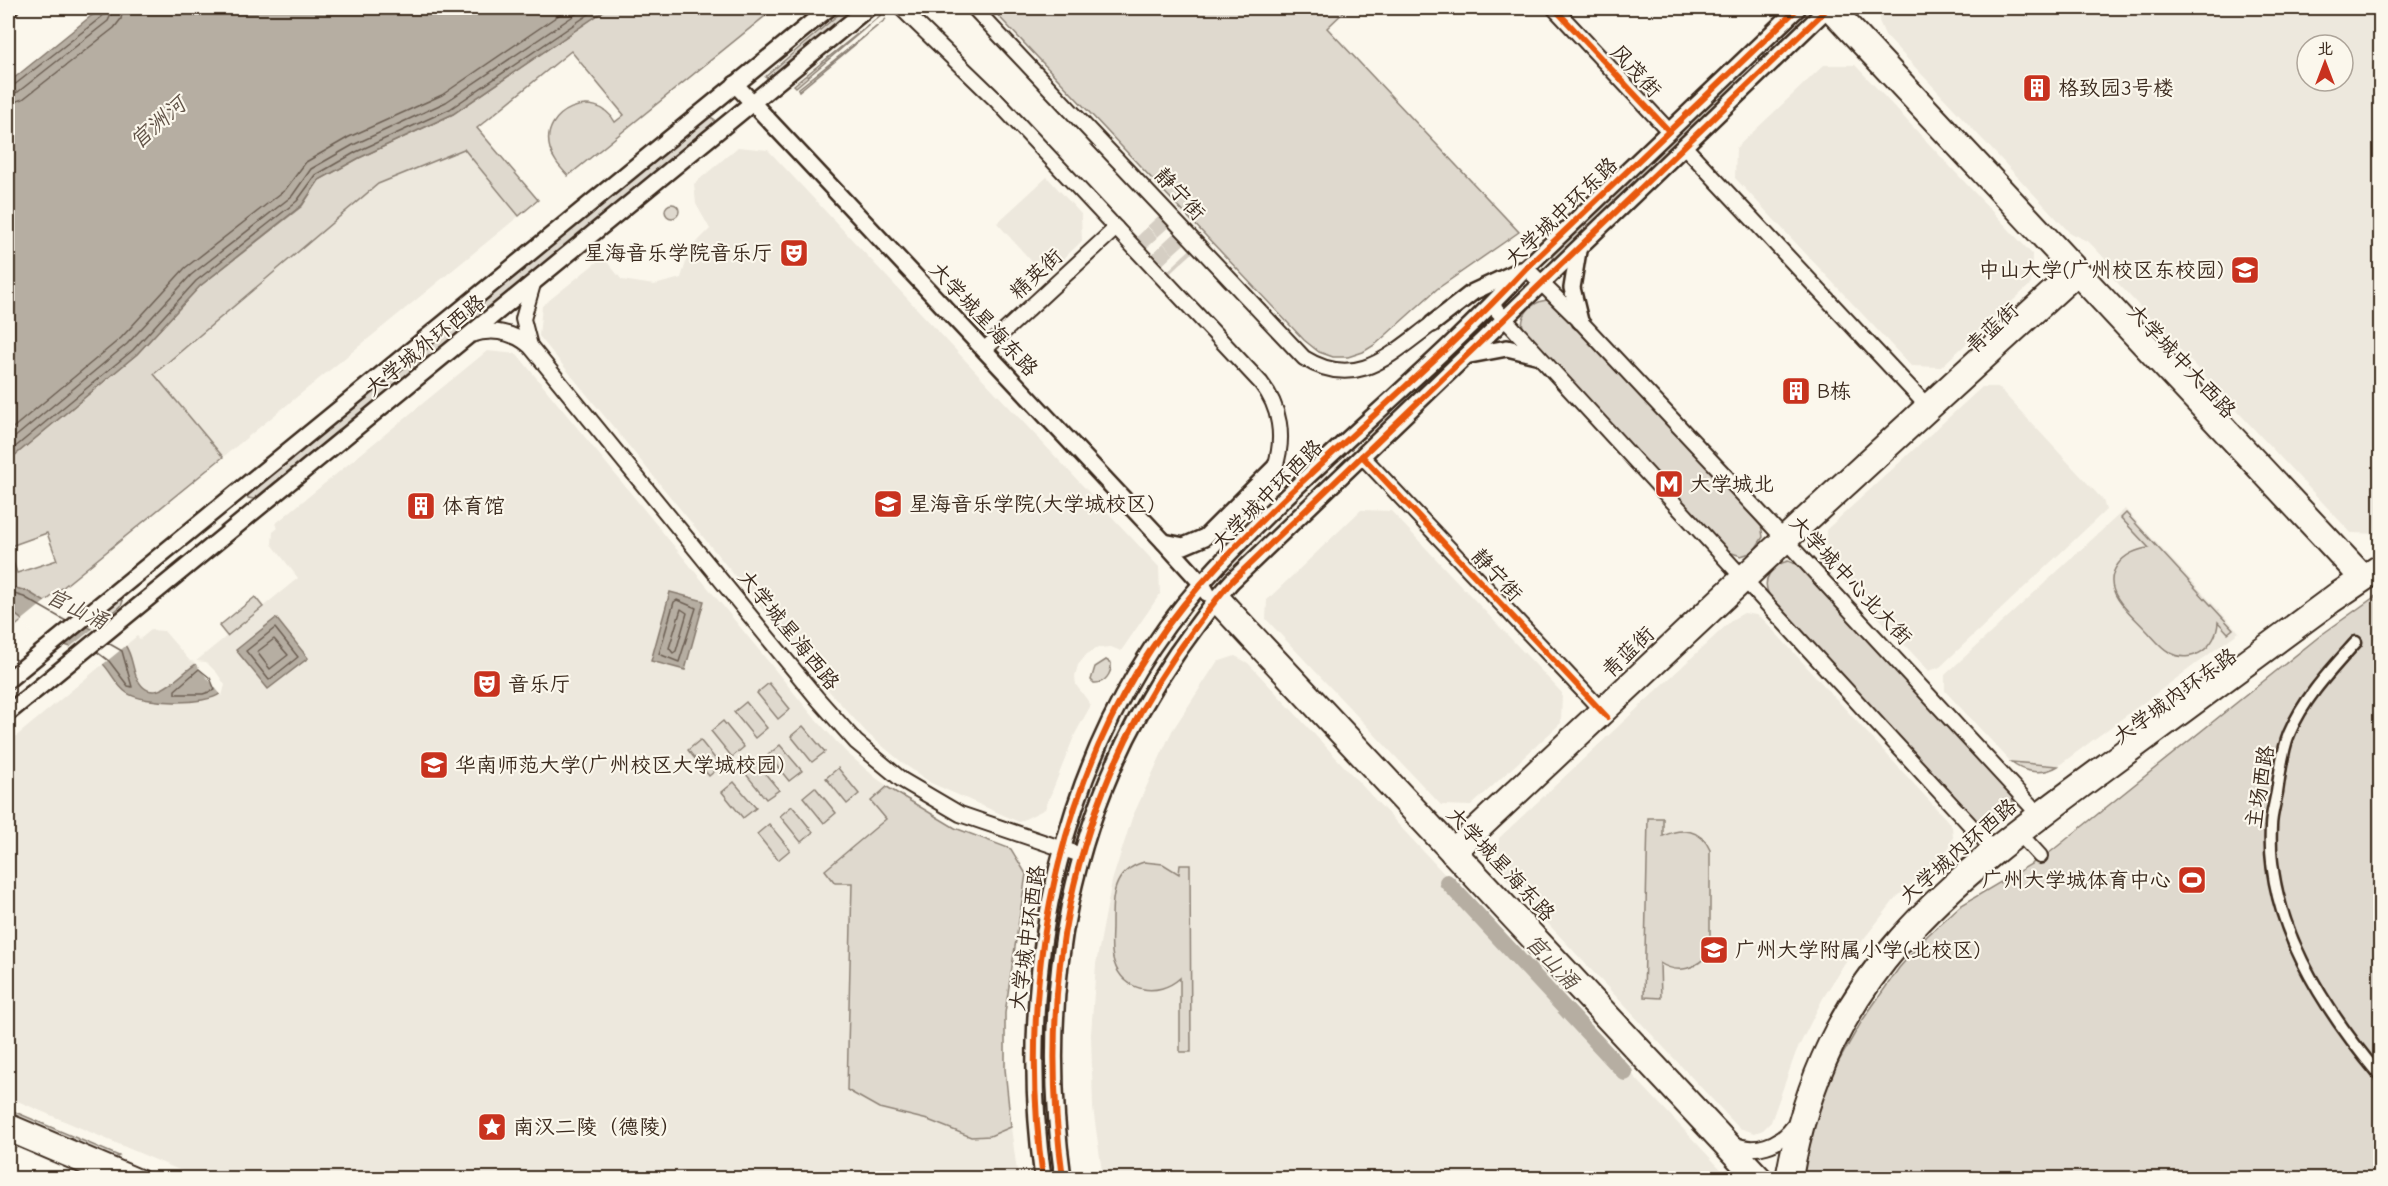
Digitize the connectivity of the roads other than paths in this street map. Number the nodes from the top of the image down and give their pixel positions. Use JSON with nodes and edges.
{"nodes":[{"id":1,"x":829,"y":8,"type":"edge"},
{"id":2,"x":868,"y":8,"type":"edge"},
{"id":3,"x":901,"y":8,"type":"edge"},
{"id":4,"x":974,"y":8,"type":"edge"},
{"id":5,"x":1554,"y":8,"type":"edge"},
{"id":6,"x":1798,"y":8,"type":"edge"},
{"id":7,"x":1829,"y":8,"type":"edge"},
{"id":8,"x":735,"y":84,"type":"junction"},
{"id":9,"x":752,"y":102,"type":"junction"},
{"id":10,"x":706,"y":107,"type":"junction"},
{"id":11,"x":723,"y":126,"type":"junction"},
{"id":12,"x":1669,"y":131,"type":"junction"},
{"id":13,"x":1684,"y":146,"type":"junction"},
{"id":14,"x":1116,"y":228,"type":"junction"},
{"id":15,"x":1580,"y":248,"type":"junction"},
{"id":16,"x":1526,"y":268,"type":"junction"},
{"id":17,"x":2075,"y":272,"type":"junction"},
{"id":18,"x":533,"y":284,"type":"junction"},
{"id":19,"x":1542,"y":284,"type":"junction"},
{"id":20,"x":1492,"y":305,"type":"junction"},
{"id":21,"x":1505,"y":320,"type":"junction"},
{"id":22,"x":1580,"y":321,"type":"junction"},
{"id":23,"x":1432,"y":324,"type":"joint"},
{"id":24,"x":471,"y":335,"type":"junction"},
{"id":25,"x":530,"y":346,"type":"junction"},
{"id":26,"x":984,"y":350,"type":"junction"},
{"id":27,"x":1536,"y":355,"type":"junction"},
{"id":28,"x":1467,"y":356,"type":"junction"},
{"id":29,"x":1928,"y":408,"type":"junction"},
{"id":30,"x":1346,"y":440,"type":"joint"},
{"id":31,"x":1362,"y":456,"type":"junction"},
{"id":32,"x":1275,"y":467,"type":"joint"},
{"id":33,"x":1785,"y":539,"type":"junction"},
{"id":34,"x":1164,"y":542,"type":"junction"},
{"id":35,"x":2380,"y":561,"type":"edge"},
{"id":36,"x":2367,"y":577,"type":"edge"},
{"id":37,"x":1745,"y":578,"type":"junction"},
{"id":38,"x":1202,"y":584,"type":"junction"},
{"id":39,"x":1216,"y":599,"type":"junction"},
{"id":40,"x":2356,"y":642,"type":"dead end"},
{"id":41,"x":8,"y":680,"type":"edge"},
{"id":42,"x":8,"y":713,"type":"edge"},
{"id":43,"x":1603,"y":713,"type":"junction"},
{"id":44,"x":2040,"y":816,"type":"junction"},
{"id":45,"x":2018,"y":832,"type":"junction"},
{"id":46,"x":1062,"y":850,"type":"junction"},
{"id":47,"x":1455,"y":851,"type":"junction"},
{"id":48,"x":1993,"y":851,"type":"junction"},
{"id":49,"x":1081,"y":855,"type":"junction"},
{"id":50,"x":2040,"y":856,"type":"dead end"},
{"id":51,"x":1047,"y":918,"type":"junction"},
{"id":52,"x":1066,"y":920,"type":"junction"},
{"id":53,"x":2380,"y":1076,"type":"edge"},
{"id":54,"x":8,"y":1121,"type":"edge"},
{"id":55,"x":1794,"y":1125,"type":"junction"},
{"id":56,"x":8,"y":1134,"type":"edge"},
{"id":57,"x":1734,"y":1144,"type":"junction"},
{"id":58,"x":111,"y":1179,"type":"edge"},
{"id":59,"x":142,"y":1179,"type":"edge"},
{"id":60,"x":1043,"y":1179,"type":"edge"},
{"id":61,"x":1063,"y":1179,"type":"edge"},
{"id":62,"x":1750,"y":1179,"type":"edge"},
{"id":63,"x":1766,"y":1179,"type":"edge"},
{"id":64,"x":1783,"y":1179,"type":"edge"},
{"id":65,"x":1795,"y":1179,"type":"edge"}],
"edges":[{"from":1,"to":8,"type":"main road","name":"大学城外环西路"},
{"from":2,"to":9,"type":"main road","name":"大学城外环西路"},
{"from":3,"to":14,"type":"main road"},
{"from":4,"to":23,"type":"main road","name":"静宁街"},
{"from":5,"to":12,"type":"main road","name":"风茂街"},
{"from":6,"to":12,"type":"main road","name":"大学城中环东路"},
{"from":7,"to":13,"type":"main road","name":"大学城中环东路"},
{"from":7,"to":17,"type":"main road","name":"大学城中大西路"},
{"from":8,"to":9,"type":"main road","name":"大学城星海东路"},
{"from":8,"to":10,"type":"main road","name":"大学城外环西路"},
{"from":9,"to":11,"type":"main road","name":"大学城外环西路"},
{"from":9,"to":26,"type":"main road","name":"大学城星海东路"},
{"from":10,"to":11,"type":"main road"},
{"from":10,"to":41,"type":"main road","name":"大学城外环西路"},
{"from":11,"to":18,"type":"main road","name":"大学城外环西路"},
{"from":12,"to":16,"type":"main road","name":"大学城中环东路"},
{"from":13,"to":15,"type":"main road","name":"大学城中环东路"},
{"from":13,"to":29,"type":"main road"},
{"from":14,"to":26,"type":"main road","name":"精英街"},
{"from":14,"to":32,"type":"main road"},
{"from":15,"to":19,"type":"main road","name":"大学城中环东路"},
{"from":15,"to":22,"type":"main road"},
{"from":16,"to":19,"type":"main road","name":"大学城中心北大街"},
{"from":16,"to":20,"type":"main road","name":"大学城中环东路"},
{"from":16,"to":23,"type":"main road"},
{"from":17,"to":29,"type":"main road","name":"青蓝街"},
{"from":17,"to":36,"type":"main road","name":"大学城中大西路"},
{"from":18,"to":24,"type":"main road","name":"大学城外环西路"},
{"from":18,"to":25,"type":"main road","name":"大学城星海西路"},
{"from":19,"to":21,"type":"main road","name":"大学城中环东路"},
{"from":19,"to":22,"type":"main road","name":"大学城中心北大街"},
{"from":20,"to":21,"type":"main road"},
{"from":20,"to":30,"type":"main road","name":"大学城中环东路"},
{"from":21,"to":27,"type":"main road"},
{"from":21,"to":28,"type":"main road","name":"大学城中环东路"},
{"from":22,"to":33,"type":"main road","name":"大学城中心北大街"},
{"from":24,"to":25,"type":"main road","name":"大学城星海西路"},
{"from":24,"to":42,"type":"main road","name":"大学城外环西路"},
{"from":25,"to":46,"type":"main road","name":"大学城星海西路"},
{"from":26,"to":34,"type":"main road","name":"大学城星海东路"},
{"from":27,"to":28,"type":"main road"},
{"from":27,"to":37,"type":"main road"},
{"from":28,"to":31,"type":"main road","name":"大学城中环东路"},
{"from":29,"to":33,"type":"main road","name":"青蓝街"},
{"from":30,"to":38,"type":"main road","name":"大学城中环西路"},
{"from":31,"to":39,"type":"main road","name":"大学城中环西路"},
{"from":31,"to":43,"type":"main road","name":"静宁街"},
{"from":32,"to":34,"type":"main road"},
{"from":33,"to":37,"type":"main road","name":"青蓝街"},
{"from":33,"to":44,"type":"main road","name":"大学城中心北大街"},
{"from":34,"to":38,"type":"main road","name":"大学城星海东路"},
{"from":35,"to":36,"type":"main road","name":"大学城内环东路"},
{"from":36,"to":44,"type":"main road","name":"大学城内环东路"},
{"from":37,"to":43,"type":"main road","name":"青蓝街"},
{"from":37,"to":48,"type":"main road"},
{"from":38,"to":39,"type":"main road","name":"大学城星海东路"},
{"from":38,"to":46,"type":"main road","name":"大学城中环西路"},
{"from":39,"to":47,"type":"main road","name":"大学城星海东路"},
{"from":39,"to":49,"type":"main road","name":"大学城中环西路"},
{"from":40,"to":53,"type":"street","name":"主场西路"},
{"from":43,"to":47,"type":"main road","name":"青蓝街"},
{"from":44,"to":45,"type":"main road","name":"大学城内环西路"},
{"from":45,"to":48,"type":"main road","name":"大学城内环西路"},
{"from":45,"to":50,"type":"main road"},
{"from":46,"to":49,"type":"main road","name":"大学城星海西路"},
{"from":46,"to":51,"type":"main road","name":"大学城中环西路"},
{"from":47,"to":57,"type":"main road","name":"大学城星海东路"},
{"from":47,"to":62,"type":"main road","name":"大学城星海东路"},
{"from":48,"to":55,"type":"main road","name":"大学城内环西路"},
{"from":48,"to":65,"type":"main road","name":"大学城内环西路"},
{"from":49,"to":52,"type":"main road","name":"大学城中环西路"},
{"from":51,"to":52,"type":"main road"},
{"from":51,"to":60,"type":"main road","name":"大学城中环西路"},
{"from":52,"to":61,"type":"main road","name":"大学城中环西路"},
{"from":54,"to":59,"type":"main road"},
{"from":55,"to":57,"type":"main road"},
{"from":55,"to":64,"type":"main road","name":"大学城内环西路"},
{"from":56,"to":58,"type":"main road"},
{"from":57,"to":63,"type":"main road","name":"大学城星海东路"}]}
